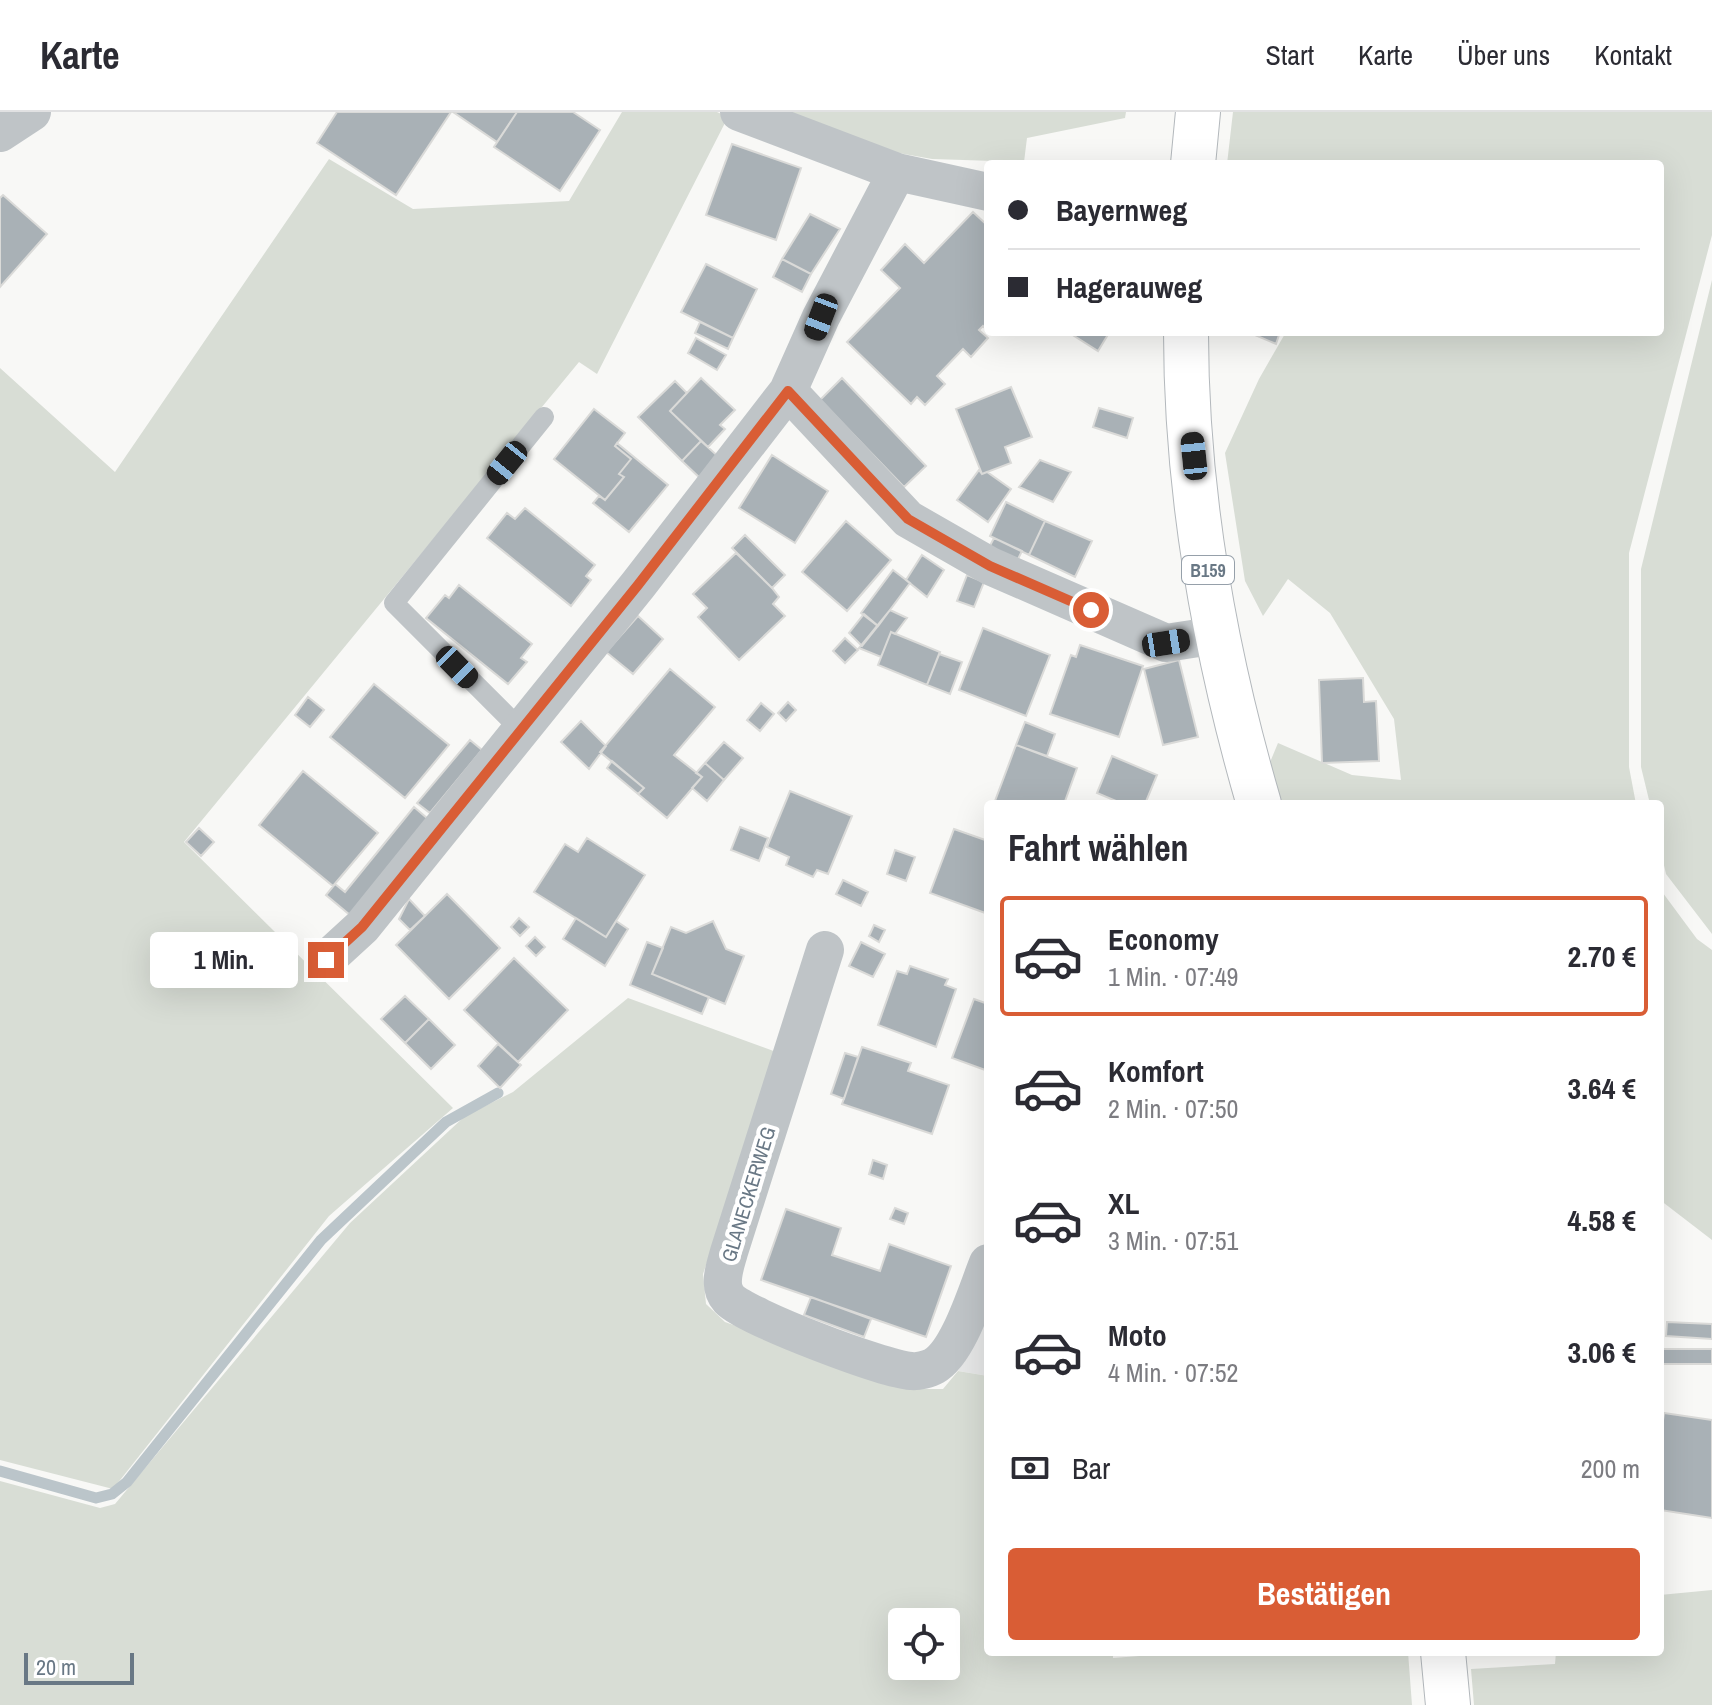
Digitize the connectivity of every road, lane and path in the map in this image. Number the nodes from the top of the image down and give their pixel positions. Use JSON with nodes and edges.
{"nodes":[{"id":1,"x":32,"y":112,"type":"edge"},
{"id":2,"x":739,"y":112,"type":"edge"},
{"id":3,"x":1198,"y":112,"type":"edge"},
{"id":4,"x":0,"y":133,"type":"edge"},
{"id":5,"x":1193,"y":160,"type":"edge"},
{"id":6,"x":897,"y":172,"type":"junction"},
{"id":7,"x":984,"y":191,"type":"edge"},
{"id":8,"x":1186,"y":336,"type":"edge"},
{"id":9,"x":788,"y":391,"type":"junction"},
{"id":10,"x":544,"y":417,"type":"dead end"},
{"id":11,"x":1218,"y":635,"type":"junction"},
{"id":12,"x":521,"y":730,"type":"junction"},
{"id":13,"x":1258,"y":800,"type":"edge"},
{"id":14,"x":825,"y":950,"type":"dead end"},
{"id":15,"x":326,"y":960,"type":"dead end"},
{"id":16,"x":984,"y":1272,"type":"edge"},
{"id":17,"x":1443,"y":1656,"type":"edge"},
{"id":18,"x":1448,"y":1705,"type":"edge"}],
"edges":[{"from":1,"to":4,"type":"street"},
{"from":2,"to":6,"type":"street"},
{"from":3,"to":5,"type":"main road"},
{"from":6,"to":7,"type":"street"},
{"from":6,"to":9,"type":"street"},
{"from":8,"to":11,"type":"main road","number":"B159"},
{"from":9,"to":11,"type":"street"},
{"from":9,"to":12,"type":"street"},
{"from":10,"to":12,"type":"lane"},
{"from":11,"to":13,"type":"main road","number":"B159"},
{"from":12,"to":15,"type":"street"},
{"from":14,"to":16,"type":"street","name":"GLANECKERWEG"},
{"from":17,"to":18,"type":"main road"}]}
